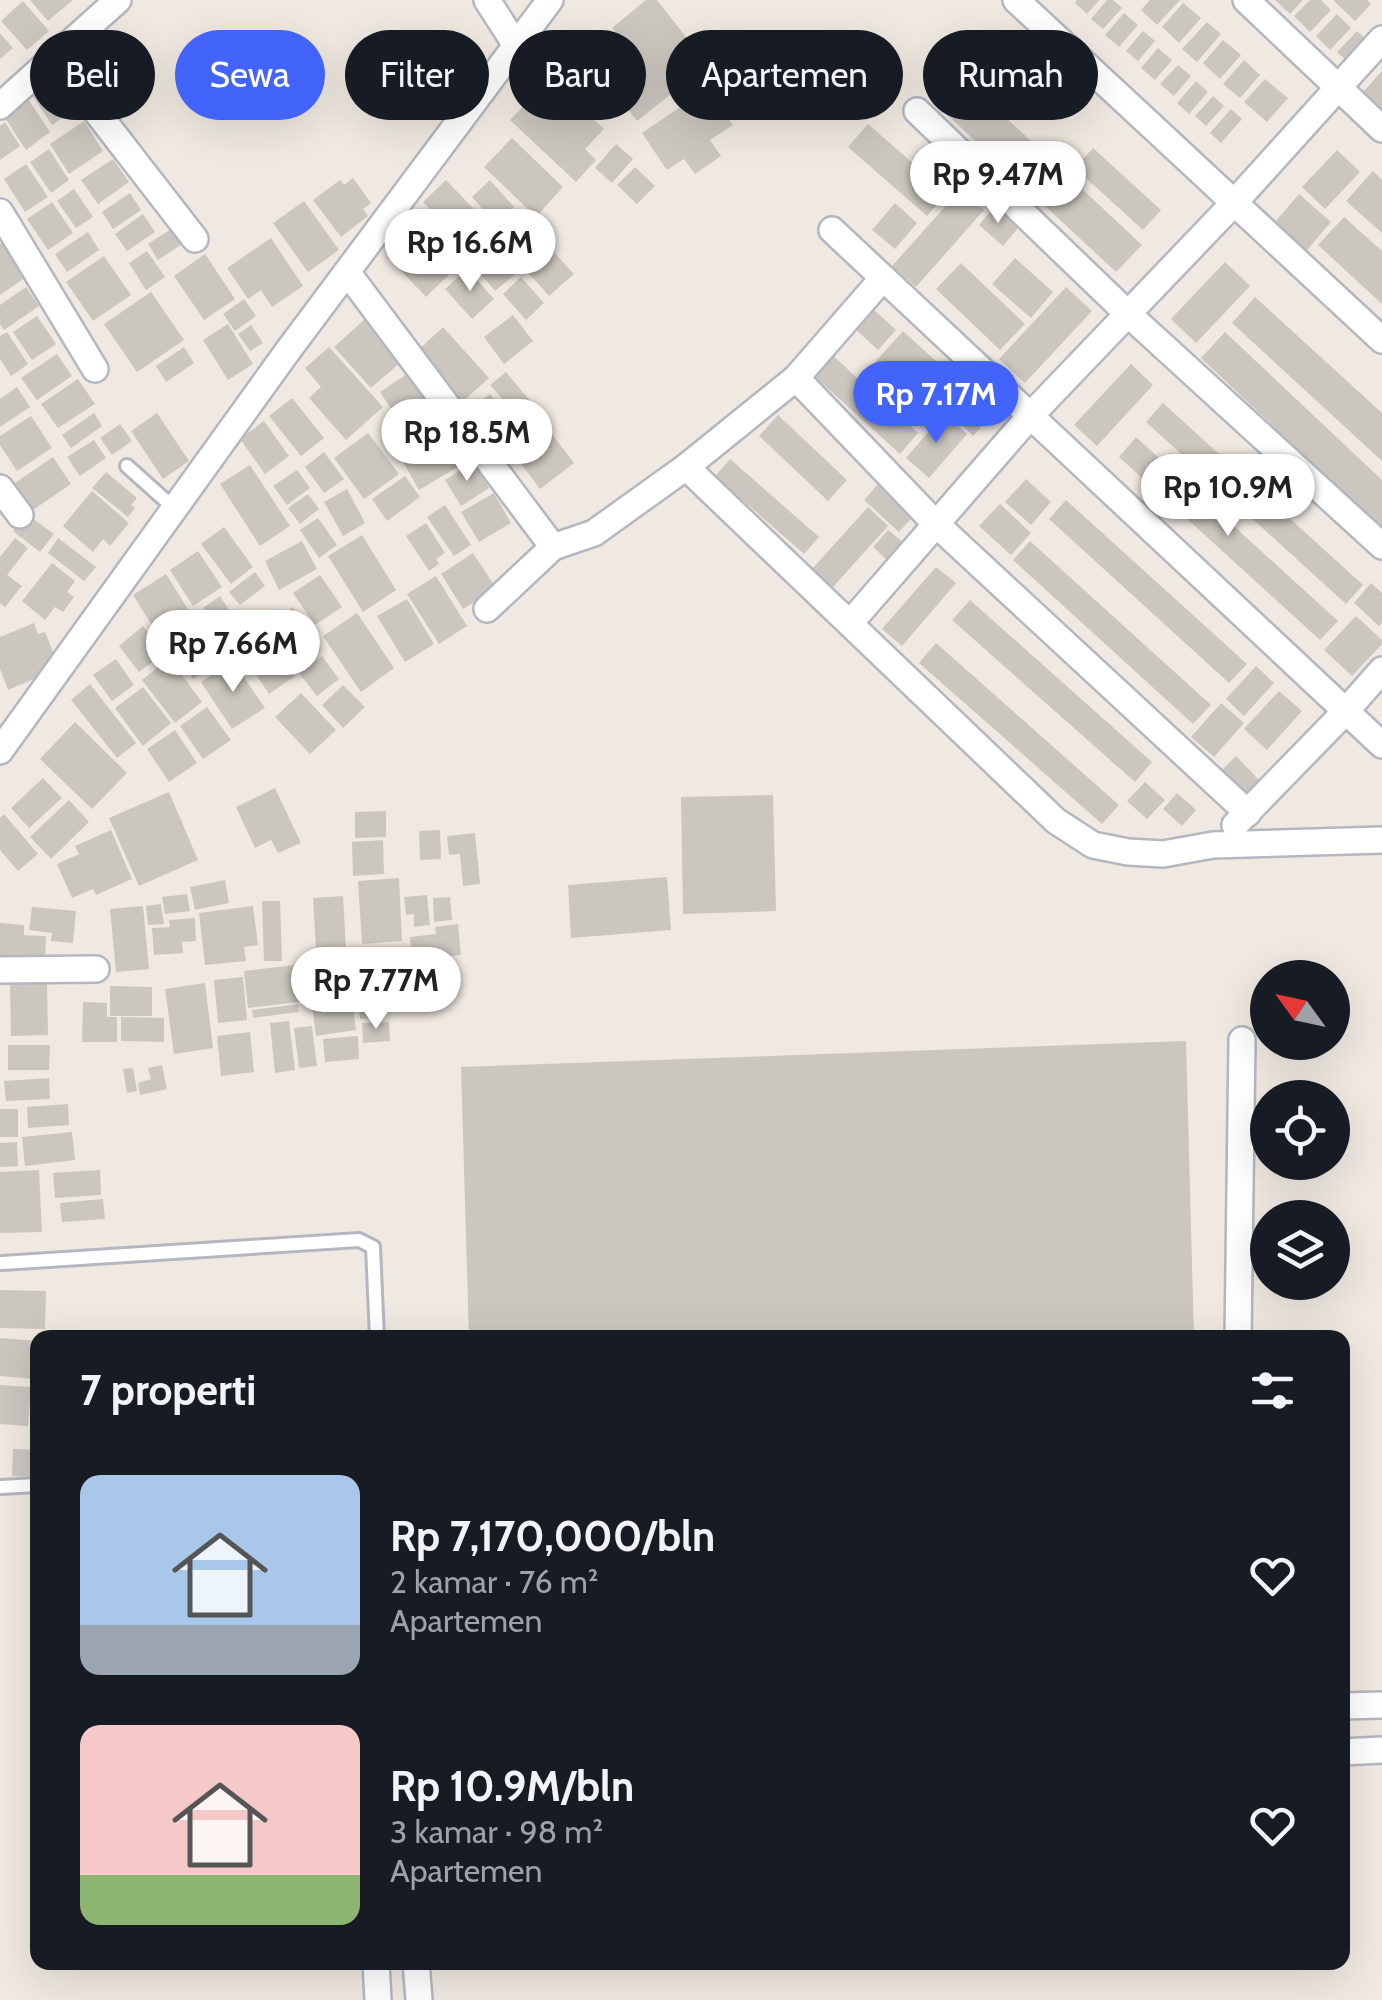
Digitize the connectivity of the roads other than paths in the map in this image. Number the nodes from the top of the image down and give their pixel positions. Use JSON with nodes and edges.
{"nodes":[{"id":1,"x":487,"y":0,"type":"edge"},
{"id":2,"x":550,"y":0,"type":"edge"},
{"id":3,"x":1016,"y":0,"type":"edge"},
{"id":4,"x":1246,"y":0,"type":"edge"},
{"id":5,"x":101,"y":5,"type":"edge"},
{"id":6,"x":78,"y":30,"type":"edge"},
{"id":7,"x":528,"y":30,"type":"edge"},
{"id":8,"x":509,"y":36,"type":"edge"},
{"id":9,"x":1382,"y":40,"type":"edge"},
{"id":10,"x":509,"y":56,"type":"edge"},
{"id":11,"x":30,"y":78,"type":"edge"},
{"id":12,"x":1338,"y":87,"type":"junction"},
{"id":13,"x":0,"y":106,"type":"edge"},
{"id":14,"x":916,"y":110,"type":"dead end"},
{"id":15,"x":103,"y":120,"type":"edge"},
{"id":16,"x":1382,"y":129,"type":"edge"},
{"id":17,"x":1233,"y":204,"type":"junction"},
{"id":18,"x":0,"y":212,"type":"edge"},
{"id":19,"x":832,"y":230,"type":"dead end"},
{"id":20,"x":195,"y":239,"type":"dead end"},
{"id":21,"x":347,"y":272,"type":"junction"},
{"id":22,"x":883,"y":278,"type":"junction"},
{"id":23,"x":1126,"y":313,"type":"junction"},
{"id":24,"x":1382,"y":340,"type":"edge"},
{"id":25,"x":95,"y":369,"type":"dead end"},
{"id":26,"x":796,"y":378,"type":"junction"},
{"id":27,"x":1031,"y":416,"type":"junction"},
{"id":28,"x":127,"y":466,"type":"dead end"},
{"id":29,"x":686,"y":467,"type":"junction"},
{"id":30,"x":0,"y":488,"type":"edge"},
{"id":31,"x":175,"y":509,"type":"junction"},
{"id":32,"x":20,"y":515,"type":"dead end"},
{"id":33,"x":936,"y":524,"type":"junction"},
{"id":34,"x":1382,"y":546,"type":"edge"},
{"id":35,"x":553,"y":548,"type":"junction"},
{"id":36,"x":487,"y":608,"type":"dead end"},
{"id":37,"x":851,"y":622,"type":"junction"},
{"id":38,"x":1382,"y":670,"type":"edge"},
{"id":39,"x":1344,"y":713,"type":"junction"},
{"id":40,"x":1382,"y":745,"type":"edge"},
{"id":41,"x":0,"y":750,"type":"edge"},
{"id":42,"x":1248,"y":813,"type":"junction"},
{"id":43,"x":1382,"y":840,"type":"edge"},
{"id":44,"x":1213,"y":845,"type":"junction"},
{"id":45,"x":96,"y":969,"type":"dead end"},
{"id":46,"x":0,"y":970,"type":"edge"},
{"id":47,"x":1242,"y":1040,"type":"dead end"},
{"id":48,"x":2,"y":1263,"type":"edge"},
{"id":49,"x":377,"y":1330,"type":"edge"},
{"id":50,"x":1238,"y":1330,"type":"edge"},
{"id":51,"x":30,"y":1485,"type":"edge"},
{"id":52,"x":0,"y":1487,"type":"edge"},
{"id":53,"x":1382,"y":1705,"type":"edge"},
{"id":54,"x":1350,"y":1706,"type":"edge"},
{"id":55,"x":1382,"y":1750,"type":"edge"},
{"id":56,"x":1350,"y":1752,"type":"edge"},
{"id":57,"x":376,"y":1970,"type":"edge"},
{"id":58,"x":416,"y":1970,"type":"edge"},
{"id":59,"x":378,"y":2000,"type":"edge"},
{"id":60,"x":418,"y":2000,"type":"edge"}],
"edges":[{"from":1,"to":8,"type":"street"},
{"from":2,"to":7,"type":"street"},
{"from":3,"to":17,"type":"street"},
{"from":4,"to":12,"type":"street"},
{"from":5,"to":6,"type":"street"},
{"from":9,"to":12,"type":"street"},
{"from":10,"to":21,"type":"street"},
{"from":11,"to":13,"type":"street"},
{"from":12,"to":16,"type":"street"},
{"from":12,"to":17,"type":"street"},
{"from":14,"to":23,"type":"street"},
{"from":15,"to":20,"type":"street"},
{"from":17,"to":23,"type":"street"},
{"from":17,"to":24,"type":"street"},
{"from":18,"to":25,"type":"street"},
{"from":19,"to":22,"type":"street"},
{"from":21,"to":31,"type":"street"},
{"from":21,"to":35,"type":"street"},
{"from":22,"to":26,"type":"street"},
{"from":22,"to":27,"type":"street"},
{"from":23,"to":27,"type":"street"},
{"from":23,"to":34,"type":"street"},
{"from":26,"to":29,"type":"street"},
{"from":26,"to":33,"type":"street"},
{"from":27,"to":33,"type":"street"},
{"from":27,"to":39,"type":"street"},
{"from":28,"to":31,"type":"lane"},
{"from":29,"to":35,"type":"street"},
{"from":29,"to":37,"type":"street"},
{"from":30,"to":32,"type":"street"},
{"from":31,"to":41,"type":"street"},
{"from":33,"to":37,"type":"street"},
{"from":33,"to":42,"type":"street"},
{"from":35,"to":36,"type":"street"},
{"from":37,"to":44,"type":"street"},
{"from":38,"to":39,"type":"street"},
{"from":39,"to":40,"type":"street"},
{"from":39,"to":42,"type":"street"},
{"from":42,"to":44,"type":"street"},
{"from":43,"to":44,"type":"street"},
{"from":45,"to":46,"type":"street"},
{"from":47,"to":50,"type":"street"},
{"from":48,"to":49,"type":"lane"},
{"from":51,"to":52,"type":"lane"},
{"from":53,"to":54,"type":"street"},
{"from":55,"to":56,"type":"street"},
{"from":57,"to":59,"type":"street"},
{"from":58,"to":60,"type":"street"}]}
